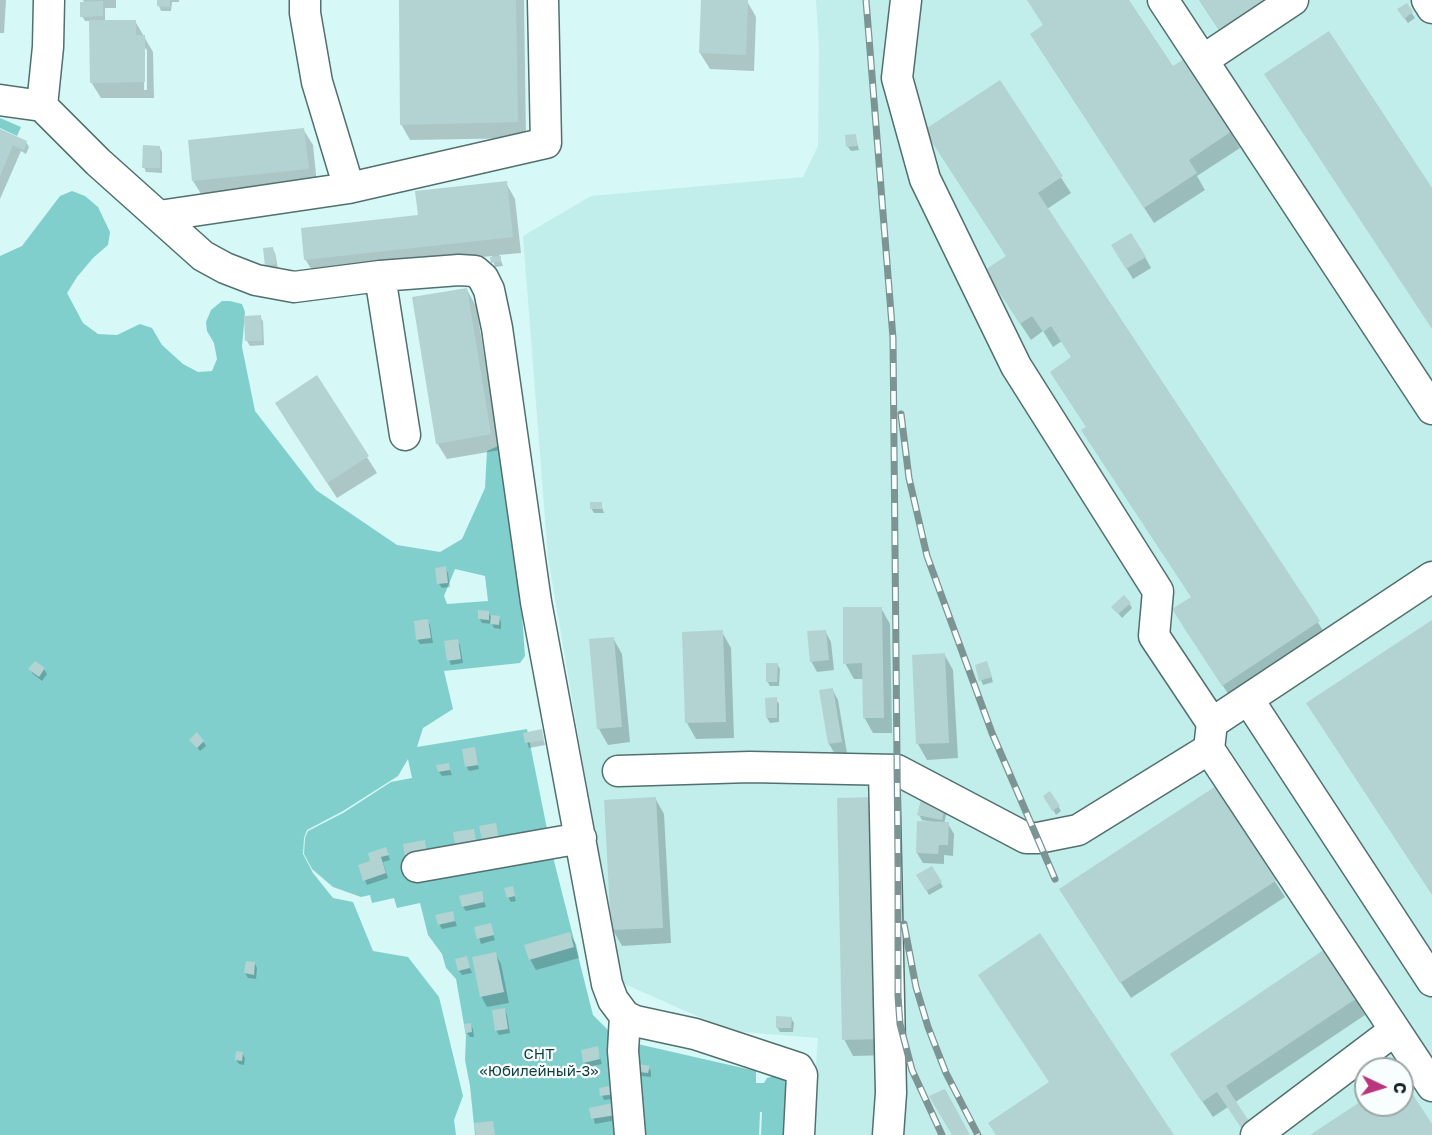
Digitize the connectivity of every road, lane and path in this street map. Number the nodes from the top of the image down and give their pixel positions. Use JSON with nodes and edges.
{"nodes":[{"id":1,"x":49,"y":0,"type":"edge"},
{"id":2,"x":305,"y":0,"type":"edge"},
{"id":3,"x":543,"y":0,"type":"edge"},
{"id":4,"x":906,"y":0,"type":"edge"},
{"id":5,"x":1163,"y":0,"type":"edge"},
{"id":6,"x":1293,"y":0,"type":"edge"},
{"id":7,"x":1427,"y":0,"type":"edge"},
{"id":8,"x":1432,"y":8,"type":"edge"},
{"id":9,"x":1203,"y":60,"type":"junction"},
{"id":10,"x":0,"y":100,"type":"edge"},
{"id":11,"x":42,"y":106,"type":"junction"},
{"id":12,"x":349,"y":188,"type":"junction"},
{"id":13,"x":159,"y":216,"type":"junction"},
{"id":14,"x":380,"y":276,"type":"junction"},
{"id":15,"x":1432,"y":409,"type":"edge"},
{"id":16,"x":405,"y":435,"type":"dead end"},
{"id":17,"x":1432,"y":578,"type":"edge"},
{"id":18,"x":1248,"y":699,"type":"junction"},
{"id":19,"x":1210,"y":736,"type":"junction"},
{"id":20,"x":884,"y":770,"type":"junction"},
{"id":21,"x":618,"y":771,"type":"dead end"},
{"id":22,"x":581,"y":838,"type":"junction"},
{"id":23,"x":417,"y":867,"type":"dead end"},
{"id":24,"x":1432,"y":981,"type":"edge"},
{"id":25,"x":625,"y":1016,"type":"junction"},
{"id":26,"x":1395,"y":1030,"type":"junction"},
{"id":27,"x":1432,"y":1086,"type":"edge"},
{"id":28,"x":630,"y":1135,"type":"edge"},
{"id":29,"x":799,"y":1135,"type":"edge"},
{"id":30,"x":888,"y":1135,"type":"edge"},
{"id":31,"x":1256,"y":1135,"type":"edge"}],
"edges":[{"from":1,"to":11,"type":"street"},
{"from":2,"to":12,"type":"street"},
{"from":3,"to":12,"type":"street"},
{"from":4,"to":19,"type":"street"},
{"from":5,"to":9,"type":"street"},
{"from":6,"to":9,"type":"street"},
{"from":7,"to":8,"type":"street"},
{"from":9,"to":15,"type":"street"},
{"from":10,"to":11,"type":"street"},
{"from":11,"to":13,"type":"street"},
{"from":12,"to":13,"type":"street"},
{"from":13,"to":14,"type":"street"},
{"from":14,"to":16,"type":"street"},
{"from":14,"to":22,"type":"street"},
{"from":17,"to":18,"type":"street"},
{"from":18,"to":19,"type":"street"},
{"from":18,"to":24,"type":"street"},
{"from":19,"to":20,"type":"street"},
{"from":19,"to":26,"type":"street"},
{"from":20,"to":21,"type":"street"},
{"from":20,"to":30,"type":"street"},
{"from":22,"to":23,"type":"street"},
{"from":22,"to":25,"type":"street"},
{"from":25,"to":28,"type":"street"},
{"from":25,"to":29,"type":"street"},
{"from":26,"to":27,"type":"street"},
{"from":26,"to":31,"type":"street"}]}
